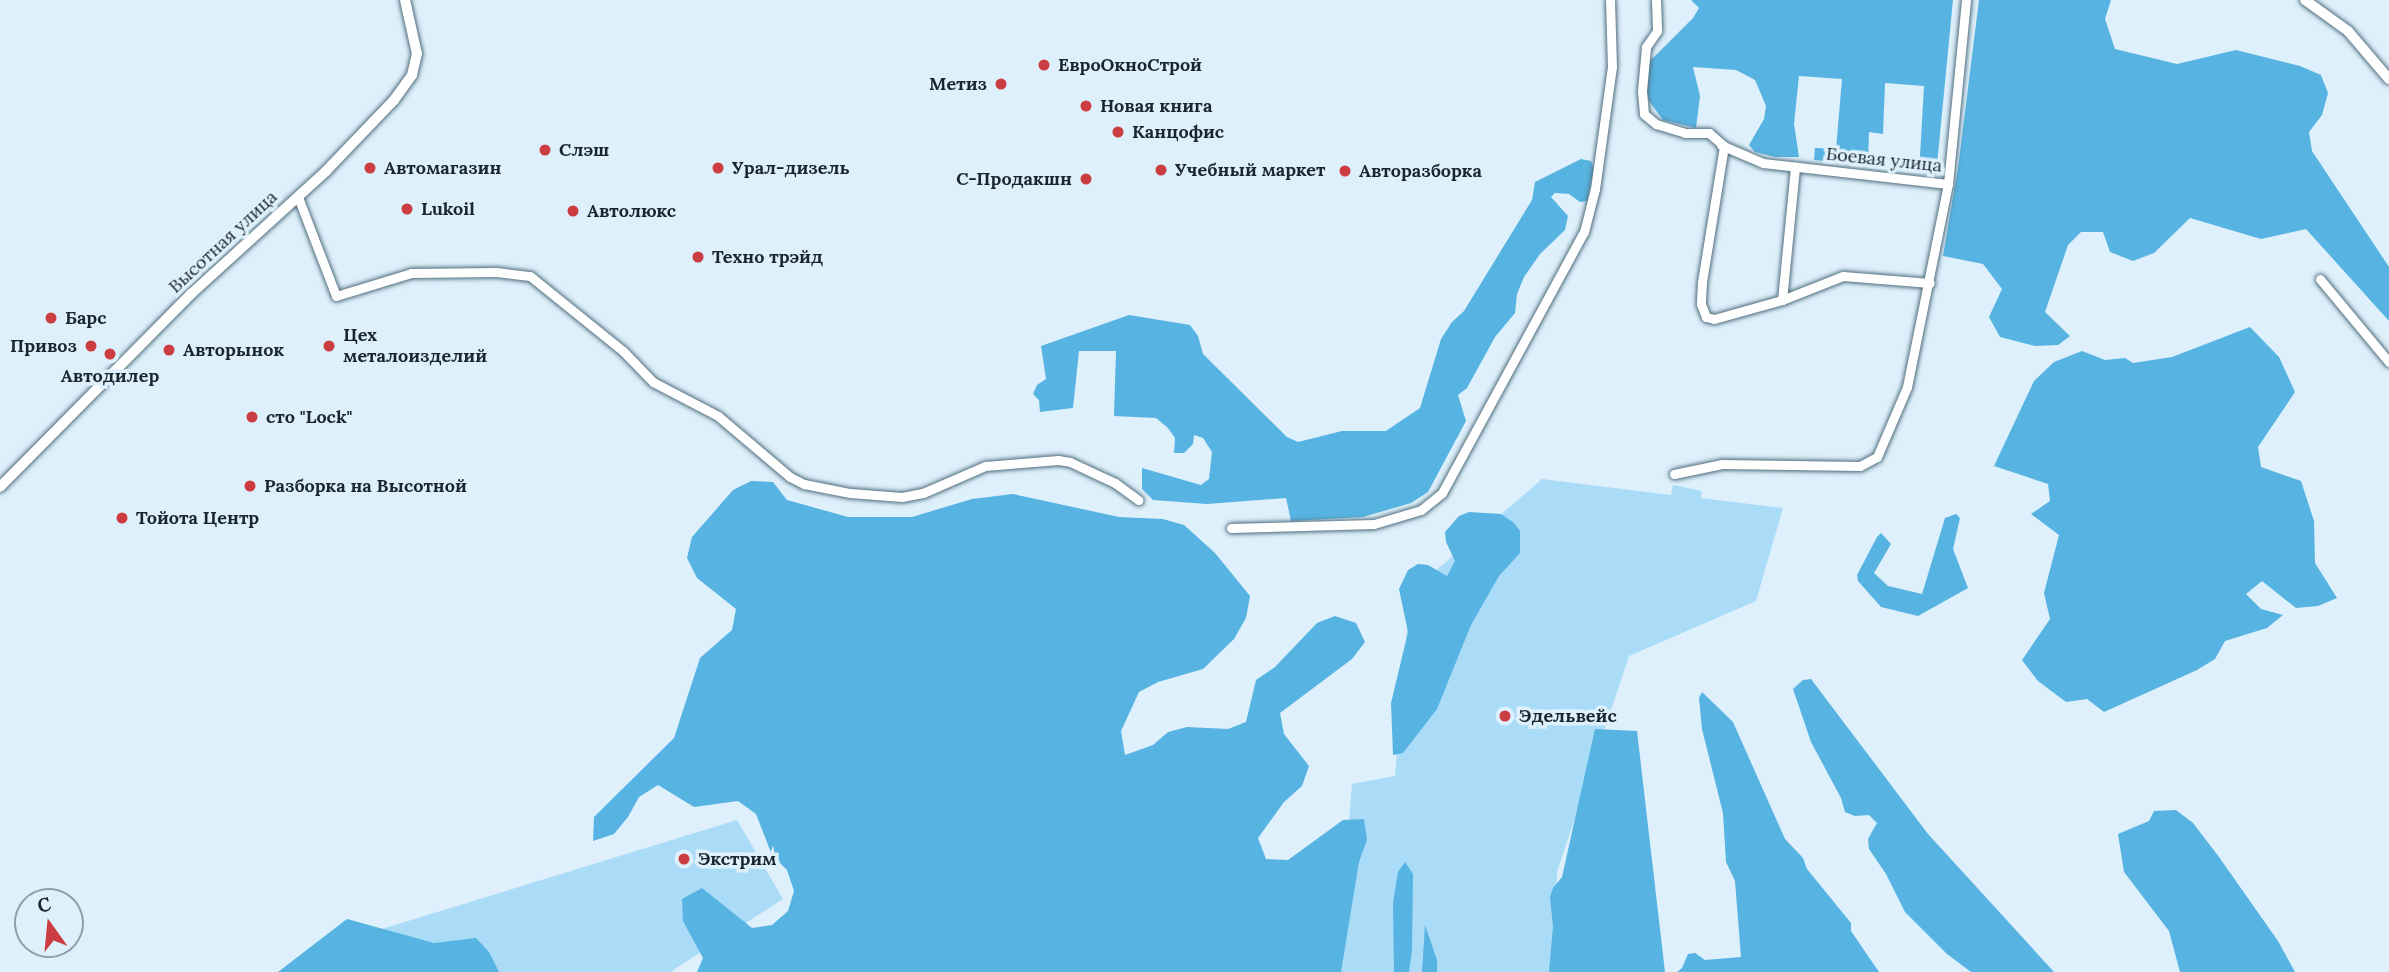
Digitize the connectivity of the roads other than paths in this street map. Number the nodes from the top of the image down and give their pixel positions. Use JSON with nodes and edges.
{"nodes":[{"id":1,"x":405,"y":0,"type":"edge"},
{"id":2,"x":1610,"y":0,"type":"edge"},
{"id":3,"x":1656,"y":0,"type":"edge"},
{"id":4,"x":1966,"y":0,"type":"edge"},
{"id":5,"x":2305,"y":0,"type":"edge"},
{"id":6,"x":2389,"y":79,"type":"edge"},
{"id":7,"x":1723,"y":146,"type":"junction"},
{"id":8,"x":1795,"y":167,"type":"junction"},
{"id":9,"x":1948,"y":184,"type":"junction"},
{"id":10,"x":298,"y":197,"type":"junction"},
{"id":11,"x":2320,"y":279,"type":"dead end"},
{"id":12,"x":1930,"y":283,"type":"junction"},
{"id":13,"x":1782,"y":300,"type":"junction"},
{"id":14,"x":2389,"y":362,"type":"edge"},
{"id":15,"x":1674,"y":474,"type":"dead end"},
{"id":16,"x":0,"y":487,"type":"edge"},
{"id":17,"x":1138,"y":500,"type":"dead end"},
{"id":18,"x":1231,"y":528,"type":"dead end"}],
"edges":[{"from":1,"to":10,"type":"street","name":"Высотная улица"},
{"from":2,"to":18,"type":"street"},
{"from":3,"to":7,"type":"street","name":"Боевая улица"},
{"from":4,"to":9,"type":"street","name":"Боевая улица"},
{"from":5,"to":6,"type":"street"},
{"from":7,"to":8,"type":"street","name":"Боевая улица"},
{"from":7,"to":13,"type":"street"},
{"from":8,"to":9,"type":"street","name":"Боевая улица"},
{"from":8,"to":13,"type":"street"},
{"from":9,"to":12,"type":"street"},
{"from":10,"to":16,"type":"street","name":"Высотная улица"},
{"from":10,"to":17,"type":"street"},
{"from":11,"to":14,"type":"street"},
{"from":12,"to":13,"type":"street"},
{"from":12,"to":15,"type":"street"}]}
